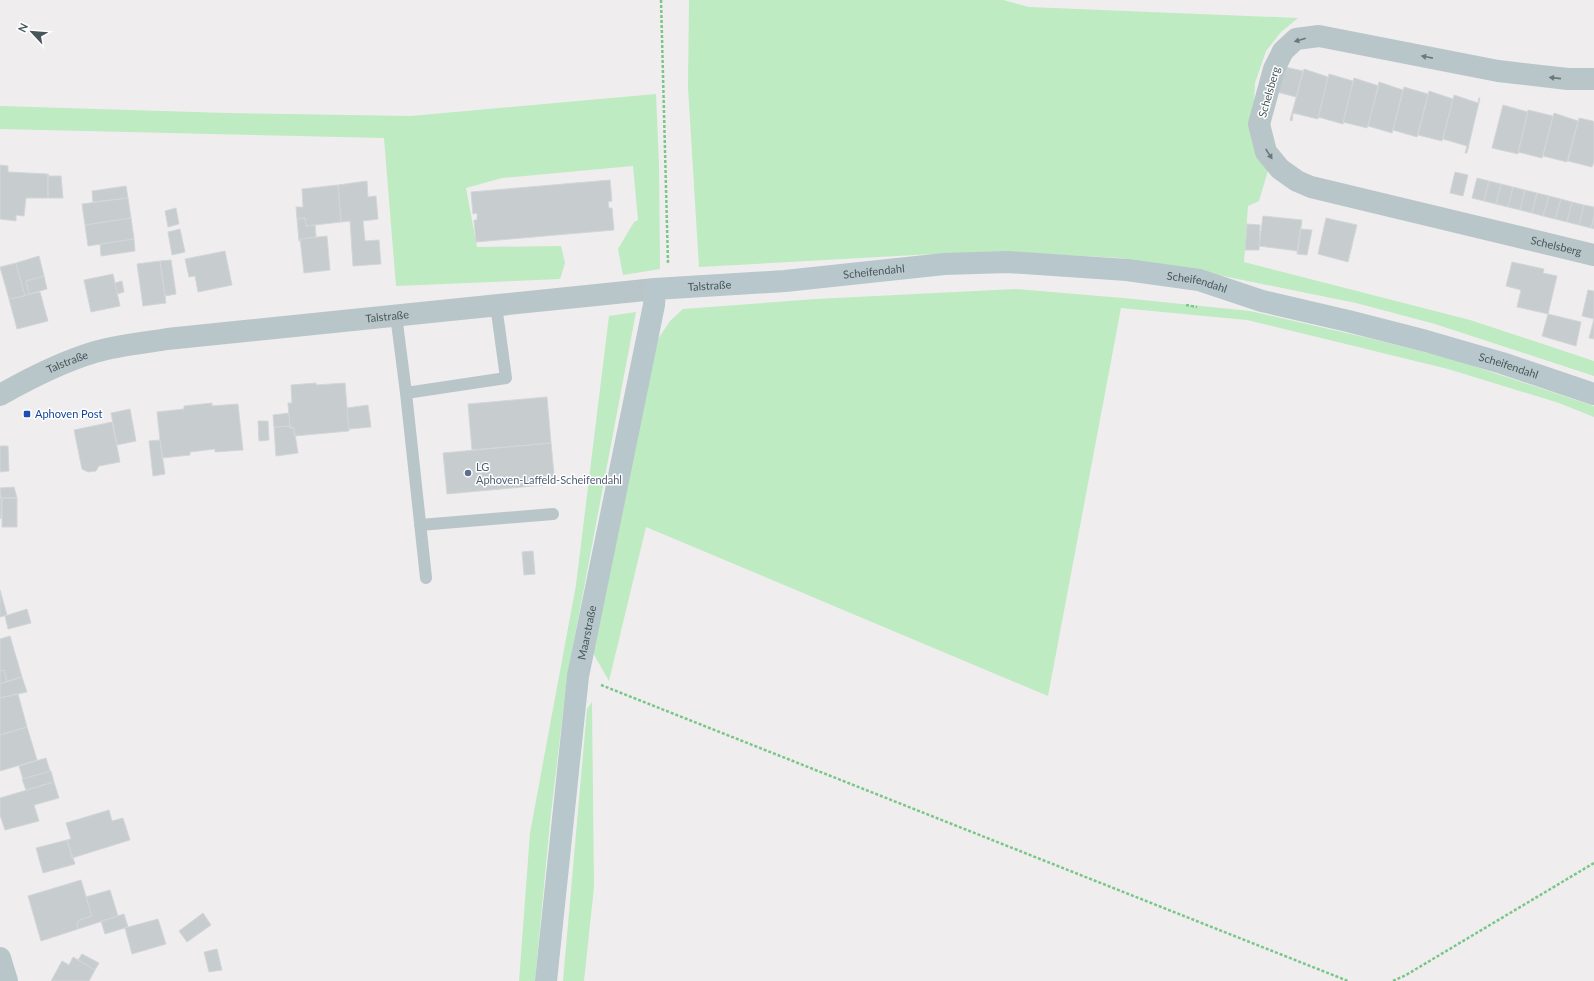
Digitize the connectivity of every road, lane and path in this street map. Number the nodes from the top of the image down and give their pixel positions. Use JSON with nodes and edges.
{"nodes":[{"id":1,"x":661,"y":0,"type":"edge"},
{"id":2,"x":1594,"y":79,"type":"edge"},
{"id":3,"x":1594,"y":255,"type":"edge"},
{"id":4,"x":785,"y":281,"type":"joint"},
{"id":5,"x":662,"y":288,"type":"junction"},
{"id":6,"x":1182,"y":304,"type":"dead end"},
{"id":7,"x":496,"y":305,"type":"junction"},
{"id":8,"x":1205,"y":308,"type":"dead end"},
{"id":9,"x":396,"y":315,"type":"junction"},
{"id":10,"x":406,"y":393,"type":"junction"},
{"id":11,"x":1594,"y":394,"type":"edge"},
{"id":12,"x":0,"y":395,"type":"edge"},
{"id":13,"x":553,"y":514,"type":"dead end"},
{"id":14,"x":420,"y":525,"type":"junction"},
{"id":15,"x":426,"y":578,"type":"dead end"},
{"id":16,"x":578,"y":676,"type":"junction"},
{"id":17,"x":1594,"y":863,"type":"edge"},
{"id":18,"x":0,"y":958,"type":"edge"},
{"id":19,"x":1406,"y":974,"type":"junction"},
{"id":20,"x":7,"y":981,"type":"edge"},
{"id":21,"x":546,"y":981,"type":"edge"},
{"id":22,"x":1348,"y":981,"type":"edge"},
{"id":23,"x":1393,"y":981,"type":"edge"},
{"id":24,"x":1396,"y":981,"type":"edge"}],
"edges":[{"from":1,"to":5,"type":"path"},
{"from":2,"to":3,"type":"street","name":"Schelsberg","one_way":true},
{"from":4,"to":5,"type":"street","name":"Talstraße"},
{"from":4,"to":11,"type":"street","name":"Scheifendahl"},
{"from":5,"to":7,"type":"street","name":"Talstraße"},
{"from":5,"to":16,"type":"street","name":"Maarstraße"},
{"from":6,"to":8,"type":"path"},
{"from":7,"to":9,"type":"street","name":"Talstraße"},
{"from":7,"to":10,"type":"lane"},
{"from":9,"to":10,"type":"lane"},
{"from":9,"to":12,"type":"street","name":"Talstraße"},
{"from":10,"to":14,"type":"lane"},
{"from":13,"to":14,"type":"lane"},
{"from":14,"to":15,"type":"lane"},
{"from":16,"to":21,"type":"street","name":"Maarstraße"},
{"from":16,"to":22,"type":"path"},
{"from":17,"to":19,"type":"path"},
{"from":18,"to":20,"type":"street"},
{"from":19,"to":23,"type":"path"},
{"from":19,"to":24,"type":"path"}]}
